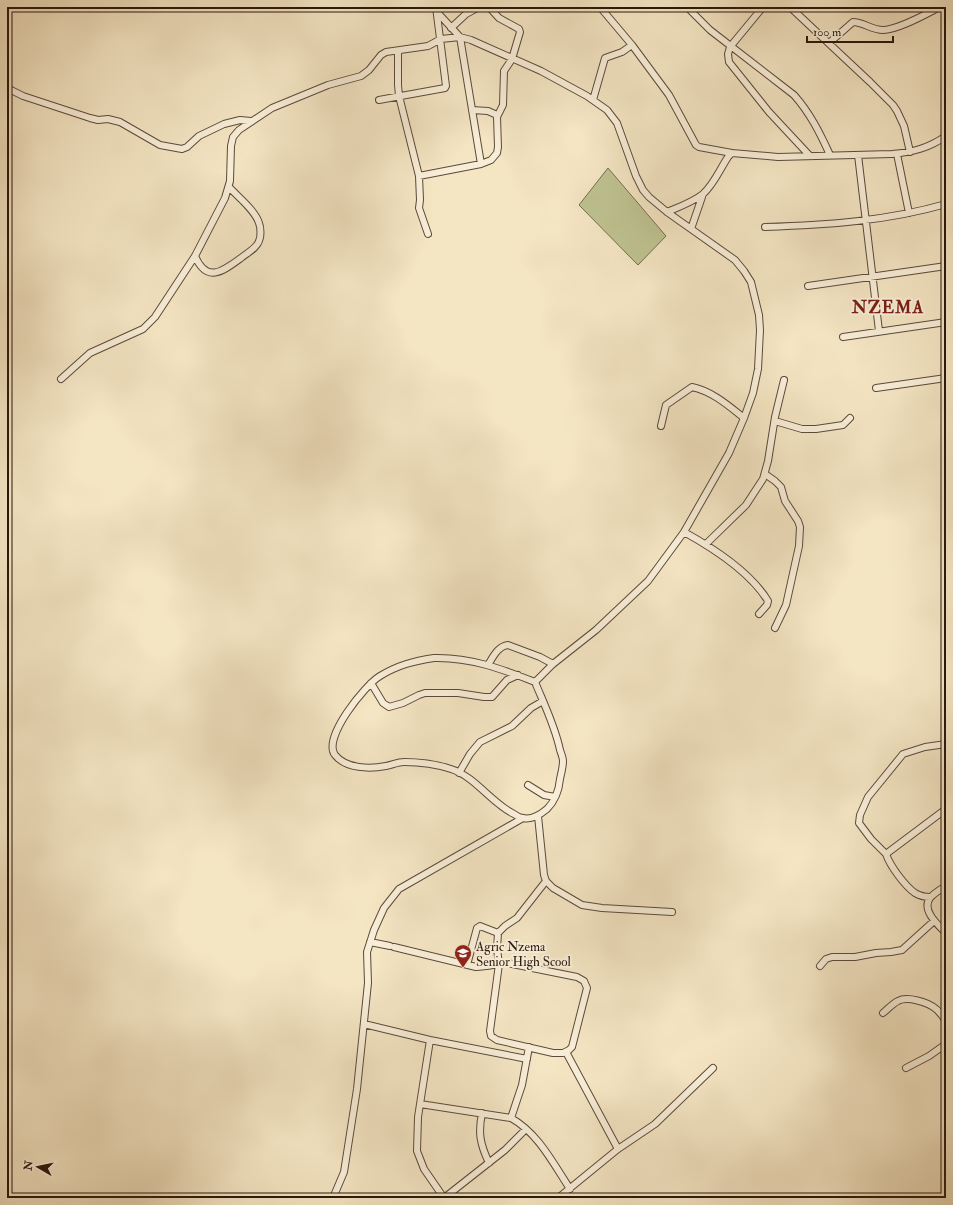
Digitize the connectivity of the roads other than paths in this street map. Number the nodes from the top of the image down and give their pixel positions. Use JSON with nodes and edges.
{"nodes":[{"id":1,"x":479,"y":7,"type":"edge"},
{"id":2,"x":489,"y":7,"type":"edge"},
{"id":3,"x":600,"y":7,"type":"edge"},
{"id":4,"x":686,"y":7,"type":"edge"},
{"id":5,"x":763,"y":7,"type":"edge"},
{"id":6,"x":790,"y":7,"type":"edge"},
{"id":7,"x":940,"y":7,"type":"edge"},
{"id":8,"x":436,"y":10,"type":"edge"},
{"id":9,"x":451,"y":28,"type":"junction"},
{"id":10,"x":460,"y":37,"type":"junction"},
{"id":11,"x":441,"y":39,"type":"junction"},
{"id":12,"x":829,"y":43,"type":"junction"},
{"id":13,"x":632,"y":45,"type":"junction"},
{"id":14,"x":730,"y":47,"type":"junction"},
{"id":15,"x":398,"y":50,"type":"junction"},
{"id":16,"x":512,"y":59,"type":"junction"},
{"id":17,"x":7,"y":88,"type":"edge"},
{"id":18,"x":400,"y":96,"type":"junction"},
{"id":19,"x":379,"y":100,"type":"dead end"},
{"id":20,"x":593,"y":100,"type":"junction"},
{"id":21,"x":472,"y":110,"type":"junction"},
{"id":22,"x":497,"y":115,"type":"junction"},
{"id":23,"x":250,"y":121,"type":"junction"},
{"id":24,"x":946,"y":136,"type":"edge"},
{"id":25,"x":910,"y":152,"type":"junction"},
{"id":26,"x":732,"y":153,"type":"junction"},
{"id":27,"x":897,"y":154,"type":"junction"},
{"id":28,"x":830,"y":155,"type":"junction"},
{"id":29,"x":858,"y":155,"type":"junction"},
{"id":30,"x":810,"y":156,"type":"junction"},
{"id":31,"x":481,"y":164,"type":"junction"},
{"id":32,"x":419,"y":176,"type":"junction"},
{"id":33,"x":229,"y":188,"type":"junction"},
{"id":34,"x":704,"y":193,"type":"junction"},
{"id":35,"x":946,"y":204,"type":"edge"},
{"id":36,"x":667,"y":212,"type":"junction"},
{"id":37,"x":908,"y":213,"type":"junction"},
{"id":38,"x":866,"y":220,"type":"junction"},
{"id":39,"x":765,"y":227,"type":"dead end"},
{"id":40,"x":691,"y":229,"type":"junction"},
{"id":41,"x":428,"y":234,"type":"dead end"},
{"id":42,"x":195,"y":256,"type":"junction"},
{"id":43,"x":946,"y":266,"type":"edge"},
{"id":44,"x":873,"y":276,"type":"junction"},
{"id":45,"x":808,"y":286,"type":"dead end"},
{"id":46,"x":946,"y":322,"type":"edge"},
{"id":47,"x":879,"y":331,"type":"junction"},
{"id":48,"x":843,"y":337,"type":"dead end"},
{"id":49,"x":946,"y":378,"type":"edge"},
{"id":50,"x":61,"y":379,"type":"dead end"},
{"id":51,"x":784,"y":380,"type":"dead end"},
{"id":52,"x":876,"y":388,"type":"dead end"},
{"id":53,"x":744,"y":418,"type":"junction"},
{"id":54,"x":850,"y":418,"type":"dead end"},
{"id":55,"x":775,"y":421,"type":"junction"},
{"id":56,"x":661,"y":426,"type":"dead end"},
{"id":57,"x":765,"y":474,"type":"junction"},
{"id":58,"x":684,"y":532,"type":"junction"},
{"id":59,"x":706,"y":544,"type":"junction"},
{"id":60,"x":759,"y":614,"type":"dead end"},
{"id":61,"x":775,"y":628,"type":"dead end"},
{"id":62,"x":553,"y":664,"type":"junction"},
{"id":63,"x":488,"y":665,"type":"junction"},
{"id":64,"x":518,"y":675,"type":"junction"},
{"id":65,"x":535,"y":682,"type":"junction"},
{"id":66,"x":371,"y":683,"type":"junction"},
{"id":67,"x":543,"y":701,"type":"junction"},
{"id":68,"x":946,"y":744,"type":"edge"},
{"id":69,"x":459,"y":773,"type":"junction"},
{"id":70,"x":528,"y":785,"type":"dead end"},
{"id":71,"x":555,"y":797,"type":"junction"},
{"id":72,"x":946,"y":809,"type":"edge"},
{"id":73,"x":538,"y":816,"type":"junction"},
{"id":74,"x":523,"y":818,"type":"junction"},
{"id":75,"x":886,"y":854,"type":"junction"},
{"id":76,"x":546,"y":881,"type":"junction"},
{"id":77,"x":946,"y":886,"type":"edge"},
{"id":78,"x":930,"y":897,"type":"junction"},
{"id":79,"x":672,"y":912,"type":"dead end"},
{"id":80,"x":934,"y":921,"type":"junction"},
{"id":81,"x":498,"y":933,"type":"junction"},
{"id":82,"x":946,"y":934,"type":"edge"},
{"id":83,"x":370,"y":942,"type":"junction"},
{"id":84,"x":499,"y":964,"type":"junction"},
{"id":85,"x":467,"y":965,"type":"junction"},
{"id":86,"x":820,"y":966,"type":"dead end"},
{"id":87,"x":883,"y":1013,"type":"dead end"},
{"id":88,"x":946,"y":1021,"type":"edge"},
{"id":89,"x":364,"y":1024,"type":"junction"},
{"id":90,"x":430,"y":1040,"type":"junction"},
{"id":91,"x":946,"y":1044,"type":"edge"},
{"id":92,"x":529,"y":1047,"type":"junction"},
{"id":93,"x":566,"y":1052,"type":"junction"},
{"id":94,"x":527,"y":1059,"type":"junction"},
{"id":95,"x":713,"y":1068,"type":"dead end"},
{"id":96,"x":906,"y":1068,"type":"dead end"},
{"id":97,"x":420,"y":1104,"type":"junction"},
{"id":98,"x":482,"y":1113,"type":"junction"},
{"id":99,"x":511,"y":1118,"type":"junction"},
{"id":100,"x":526,"y":1129,"type":"junction"},
{"id":101,"x":618,"y":1149,"type":"junction"},
{"id":102,"x":489,"y":1162,"type":"junction"},
{"id":103,"x":570,"y":1189,"type":"junction"},
{"id":104,"x":334,"y":1198,"type":"edge"},
{"id":105,"x":558,"y":1198,"type":"edge"}],
"edges":[{"from":1,"to":9,"type":"street"},
{"from":2,"to":16,"type":"street"},
{"from":3,"to":13,"type":"street"},
{"from":4,"to":14,"type":"street"},
{"from":5,"to":14,"type":"street"},
{"from":6,"to":12,"type":"street"},
{"from":7,"to":12,"type":"street"},
{"from":8,"to":9,"type":"street"},
{"from":8,"to":11,"type":"street"},
{"from":9,"to":10,"type":"street"},
{"from":10,"to":11,"type":"street"},
{"from":10,"to":16,"type":"street"},
{"from":10,"to":21,"type":"street"},
{"from":11,"to":15,"type":"street"},
{"from":11,"to":18,"type":"street"},
{"from":12,"to":25,"type":"street"},
{"from":13,"to":20,"type":"street"},
{"from":13,"to":26,"type":"street"},
{"from":14,"to":28,"type":"street"},
{"from":14,"to":30,"type":"street"},
{"from":15,"to":18,"type":"street"},
{"from":15,"to":23,"type":"street"},
{"from":16,"to":20,"type":"street"},
{"from":16,"to":22,"type":"street"},
{"from":17,"to":23,"type":"street"},
{"from":18,"to":19,"type":"street"},
{"from":18,"to":32,"type":"street"},
{"from":20,"to":36,"type":"street"},
{"from":21,"to":22,"type":"street"},
{"from":21,"to":31,"type":"street"},
{"from":22,"to":31,"type":"street"},
{"from":23,"to":33,"type":"street"},
{"from":24,"to":25,"type":"street"},
{"from":25,"to":27,"type":"street"},
{"from":26,"to":30,"type":"street"},
{"from":26,"to":34,"type":"street"},
{"from":27,"to":29,"type":"street"},
{"from":27,"to":37,"type":"street"},
{"from":28,"to":29,"type":"street"},
{"from":28,"to":30,"type":"street"},
{"from":29,"to":38,"type":"street"},
{"from":31,"to":32,"type":"street"},
{"from":32,"to":41,"type":"street"},
{"from":33,"to":42,"type":"street"},
{"from":33,"to":42,"type":"street"},
{"from":34,"to":36,"type":"street"},
{"from":34,"to":40,"type":"street"},
{"from":35,"to":37,"type":"street"},
{"from":36,"to":40,"type":"street"},
{"from":37,"to":38,"type":"street"},
{"from":38,"to":39,"type":"street"},
{"from":38,"to":44,"type":"street"},
{"from":40,"to":53,"type":"street"},
{"from":42,"to":50,"type":"street"},
{"from":43,"to":44,"type":"street"},
{"from":44,"to":45,"type":"street"},
{"from":44,"to":47,"type":"street"},
{"from":46,"to":47,"type":"street"},
{"from":47,"to":48,"type":"street"},
{"from":49,"to":52,"type":"street"},
{"from":51,"to":55,"type":"street"},
{"from":53,"to":56,"type":"street"},
{"from":53,"to":58,"type":"street"},
{"from":54,"to":55,"type":"street"},
{"from":55,"to":57,"type":"street"},
{"from":57,"to":59,"type":"street"},
{"from":57,"to":61,"type":"street"},
{"from":58,"to":59,"type":"street"},
{"from":58,"to":62,"type":"street"},
{"from":59,"to":60,"type":"street"},
{"from":62,"to":63,"type":"street"},
{"from":62,"to":65,"type":"street"},
{"from":63,"to":64,"type":"street"},
{"from":63,"to":66,"type":"street"},
{"from":64,"to":65,"type":"street"},
{"from":64,"to":66,"type":"street"},
{"from":65,"to":67,"type":"street"},
{"from":66,"to":69,"type":"street"},
{"from":67,"to":69,"type":"street"},
{"from":67,"to":71,"type":"street"},
{"from":68,"to":75,"type":"street"},
{"from":69,"to":74,"type":"street"},
{"from":70,"to":71,"type":"street"},
{"from":71,"to":73,"type":"street"},
{"from":72,"to":75,"type":"street"},
{"from":73,"to":74,"type":"street"},
{"from":73,"to":76,"type":"street"},
{"from":74,"to":83,"type":"street"},
{"from":75,"to":78,"type":"street"},
{"from":76,"to":79,"type":"street"},
{"from":76,"to":81,"type":"street"},
{"from":77,"to":78,"type":"street"},
{"from":78,"to":80,"type":"street"},
{"from":80,"to":82,"type":"street"},
{"from":80,"to":86,"type":"street"},
{"from":81,"to":84,"type":"street"},
{"from":81,"to":85,"type":"street"},
{"from":83,"to":85,"type":"street"},
{"from":83,"to":89,"type":"street"},
{"from":84,"to":85,"type":"street"},
{"from":84,"to":92,"type":"street"},
{"from":84,"to":93,"type":"street"},
{"from":87,"to":88,"type":"street"},
{"from":89,"to":90,"type":"street"},
{"from":89,"to":104,"type":"street"},
{"from":90,"to":94,"type":"street"},
{"from":90,"to":97,"type":"street"},
{"from":91,"to":96,"type":"street"},
{"from":92,"to":93,"type":"street"},
{"from":92,"to":94,"type":"street"},
{"from":93,"to":101,"type":"street"},
{"from":94,"to":99,"type":"street"},
{"from":95,"to":101,"type":"street"},
{"from":97,"to":98,"type":"street"},
{"from":97,"to":102,"type":"street"},
{"from":98,"to":99,"type":"street"},
{"from":98,"to":102,"type":"street"},
{"from":99,"to":100,"type":"street"},
{"from":100,"to":102,"type":"street"},
{"from":100,"to":103,"type":"street"},
{"from":101,"to":103,"type":"street"},
{"from":103,"to":105,"type":"street"}]}
